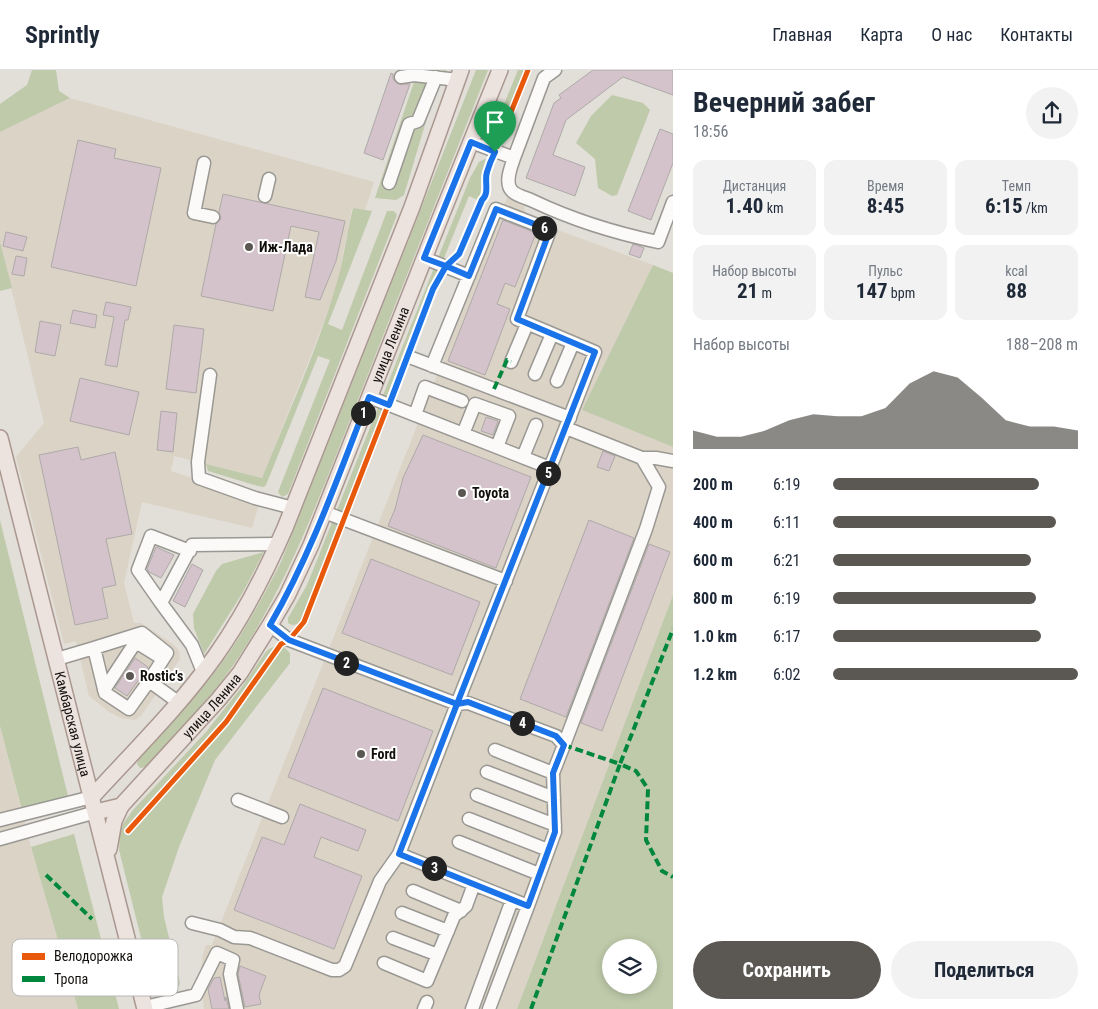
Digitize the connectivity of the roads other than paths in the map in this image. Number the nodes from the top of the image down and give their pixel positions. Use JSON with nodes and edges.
{"nodes":[{"id":1,"x":500,"y":70,"type":"edge"},
{"id":2,"x":554,"y":70,"type":"edge"},
{"id":3,"x":460,"y":75,"type":"edge"},
{"id":4,"x":401,"y":77,"type":"dead end"},
{"id":5,"x":436,"y":77,"type":"junction"},
{"id":6,"x":471,"y":142,"type":"junction"},
{"id":7,"x":514,"y":158,"type":"junction"},
{"id":8,"x":204,"y":163,"type":"dead end"},
{"id":9,"x":269,"y":179,"type":"dead end"},
{"id":10,"x":389,"y":183,"type":"dead end"},
{"id":11,"x":265,"y":196,"type":"dead end"},
{"id":12,"x":673,"y":202,"type":"edge"},
{"id":13,"x":213,"y":217,"type":"dead end"},
{"id":14,"x":424,"y":258,"type":"junction"},
{"id":15,"x":469,"y":276,"type":"junction"},
{"id":16,"x":526,"y":324,"type":"junction"},
{"id":17,"x":552,"y":334,"type":"junction"},
{"id":18,"x":573,"y":343,"type":"junction"},
{"id":19,"x":412,"y":358,"type":"dead end"},
{"id":20,"x":511,"y":362,"type":"dead end"},
{"id":21,"x":432,"y":366,"type":"junction"},
{"id":22,"x":535,"y":374,"type":"dead end"},
{"id":23,"x":210,"y":375,"type":"dead end"},
{"id":24,"x":557,"y":381,"type":"dead end"},
{"id":25,"x":369,"y":397,"type":"junction"},
{"id":26,"x":462,"y":401,"type":"dead end"},
{"id":27,"x":415,"y":415,"type":"junction"},
{"id":28,"x":568,"y":423,"type":"junction"},
{"id":29,"x":536,"y":425,"type":"dead end"},
{"id":30,"x":463,"y":434,"type":"junction"},
{"id":31,"x":0,"y":438,"type":"edge"},
{"id":32,"x":497,"y":447,"type":"junction"},
{"id":33,"x":523,"y":457,"type":"junction"},
{"id":34,"x":642,"y":458,"type":"junction"},
{"id":35,"x":673,"y":461,"type":"edge"},
{"id":36,"x":550,"y":468,"type":"junction"},
{"id":37,"x":293,"y":508,"type":"junction"},
{"id":38,"x":324,"y":512,"type":"junction"},
{"id":39,"x":278,"y":544,"type":"junction"},
{"id":40,"x":190,"y":551,"type":"junction"},
{"id":41,"x":506,"y":582,"type":"junction"},
{"id":42,"x":162,"y":603,"type":"junction"},
{"id":43,"x":270,"y":625,"type":"junction"},
{"id":44,"x":94,"y":648,"type":"junction"},
{"id":45,"x":57,"y":659,"type":"junction"},
{"id":46,"x":163,"y":659,"type":"junction"},
{"id":47,"x":203,"y":672,"type":"junction"},
{"id":48,"x":149,"y":681,"type":"junction"},
{"id":49,"x":104,"y":690,"type":"junction"},
{"id":50,"x":178,"y":702,"type":"junction"},
{"id":51,"x":457,"y":704,"type":"junction"},
{"id":52,"x":564,"y":745,"type":"junction"},
{"id":53,"x":495,"y":750,"type":"dead end"},
{"id":54,"x":487,"y":772,"type":"dead end"},
{"id":55,"x":553,"y":773,"type":"junction"},
{"id":56,"x":477,"y":795,"type":"dead end"},
{"id":57,"x":92,"y":796,"type":"junction"},
{"id":58,"x":554,"y":798,"type":"junction"},
{"id":59,"x":238,"y":800,"type":"dead end"},
{"id":60,"x":121,"y":806,"type":"junction"},
{"id":61,"x":96,"y":812,"type":"junction"},
{"id":62,"x":282,"y":817,"type":"dead end"},
{"id":63,"x":469,"y":819,"type":"dead end"},
{"id":64,"x":0,"y":820,"type":"edge"},
{"id":65,"x":555,"y":825,"type":"junction"},
{"id":66,"x":0,"y":839,"type":"edge"},
{"id":67,"x":459,"y":842,"type":"dead end"},
{"id":68,"x":548,"y":850,"type":"junction"},
{"id":69,"x":399,"y":854,"type":"junction"},
{"id":70,"x":108,"y":858,"type":"junction"},
{"id":71,"x":539,"y":874,"type":"junction"},
{"id":72,"x":474,"y":884,"type":"junction"},
{"id":73,"x":413,"y":892,"type":"dead end"},
{"id":74,"x":512,"y":900,"type":"junction"},
{"id":75,"x":528,"y":906,"type":"junction"},
{"id":76,"x":461,"y":911,"type":"junction"},
{"id":77,"x":402,"y":913,"type":"dead end"},
{"id":78,"x":192,"y":923,"type":"dead end"},
{"id":79,"x":448,"y":931,"type":"junction"},
{"id":80,"x":393,"y":938,"type":"dead end"},
{"id":81,"x":128,"y":939,"type":"edge"},
{"id":82,"x":438,"y":955,"type":"junction"},
{"id":83,"x":384,"y":963,"type":"dead end"},
{"id":84,"x":145,"y":1008,"type":"edge"},
{"id":85,"x":237,"y":1009,"type":"edge"},
{"id":86,"x":472,"y":1009,"type":"edge"},
{"id":87,"x":489,"y":1009,"type":"edge"}],
"edges":[{"from":1,"to":6,"type":"main road","name":"улица Ленина"},
{"from":2,"to":7,"type":"lane"},
{"from":3,"to":5,"type":"lane"},
{"from":3,"to":37,"type":"main road","name":"улица Ленина"},
{"from":4,"to":5,"type":"lane"},
{"from":5,"to":10,"type":"lane"},
{"from":6,"to":7,"type":"lane"},
{"from":6,"to":14,"type":"main road","name":"улица Ленина"},
{"from":7,"to":12,"type":"lane"},
{"from":8,"to":13,"type":"lane"},
{"from":9,"to":11,"type":"lane"},
{"from":14,"to":15,"type":"lane"},
{"from":14,"to":25,"type":"main road","name":"улица Ленина"},
{"from":15,"to":16,"type":"lane"},
{"from":15,"to":21,"type":"lane"},
{"from":16,"to":17,"type":"lane"},
{"from":16,"to":20,"type":"lane"},
{"from":17,"to":18,"type":"lane"},
{"from":17,"to":22,"type":"lane"},
{"from":18,"to":24,"type":"lane"},
{"from":18,"to":28,"type":"lane"},
{"from":19,"to":21,"type":"lane"},
{"from":21,"to":28,"type":"lane"},
{"from":23,"to":37,"type":"lane"},
{"from":25,"to":27,"type":"lane"},
{"from":25,"to":38,"type":"main road","name":"улица Ленина"},
{"from":26,"to":27,"type":"lane"},
{"from":27,"to":30,"type":"lane"},
{"from":28,"to":34,"type":"lane"},
{"from":28,"to":36,"type":"lane"},
{"from":29,"to":33,"type":"lane"},
{"from":30,"to":32,"type":"lane"},
{"from":30,"to":32,"type":"lane"},
{"from":31,"to":45,"type":"main road","name":"Камбарская улица"},
{"from":32,"to":33,"type":"lane"},
{"from":33,"to":36,"type":"lane"},
{"from":34,"to":35,"type":"lane"},
{"from":34,"to":52,"type":"lane"},
{"from":36,"to":41,"type":"lane"},
{"from":37,"to":39,"type":"main road","name":"улица Ленина"},
{"from":38,"to":41,"type":"lane"},
{"from":38,"to":43,"type":"main road","name":"улица Ленина"},
{"from":39,"to":40,"type":"lane"},
{"from":39,"to":47,"type":"main road","name":"улица Ленина"},
{"from":40,"to":42,"type":"lane"},
{"from":40,"to":42,"type":"lane"},
{"from":41,"to":51,"type":"lane"},
{"from":42,"to":47,"type":"lane"},
{"from":43,"to":51,"type":"lane"},
{"from":43,"to":60,"type":"main road","name":"улица Ленина"},
{"from":44,"to":45,"type":"lane"},
{"from":44,"to":46,"type":"lane"},
{"from":44,"to":49,"type":"lane"},
{"from":45,"to":57,"type":"main road","name":"Камбарская улица"},
{"from":46,"to":48,"type":"lane"},
{"from":46,"to":49,"type":"lane"},
{"from":47,"to":50,"type":"main road","name":"улица Ленина"},
{"from":48,"to":49,"type":"lane"},
{"from":48,"to":50,"type":"lane"},
{"from":50,"to":57,"type":"main road","name":"улица Ленина"},
{"from":51,"to":52,"type":"lane"},
{"from":51,"to":69,"type":"lane"},
{"from":52,"to":55,"type":"lane"},
{"from":53,"to":55,"type":"lane"},
{"from":54,"to":58,"type":"lane"},
{"from":55,"to":58,"type":"lane"},
{"from":56,"to":65,"type":"lane"},
{"from":57,"to":61,"type":"main road","name":"Камбарская улица"},
{"from":57,"to":64,"type":"lane"},
{"from":58,"to":65,"type":"lane"},
{"from":59,"to":62,"type":"lane"},
{"from":60,"to":61,"type":"main road"},
{"from":60,"to":70,"type":"main road"},
{"from":61,"to":66,"type":"lane"},
{"from":61,"to":70,"type":"main road","name":"Камбарская улица"},
{"from":63,"to":68,"type":"lane"},
{"from":65,"to":68,"type":"lane"},
{"from":67,"to":71,"type":"lane"},
{"from":68,"to":71,"type":"lane"},
{"from":69,"to":72,"type":"lane"},
{"from":69,"to":78,"type":"lane"},
{"from":70,"to":81,"type":"main road","name":"Камбарская улица"},
{"from":71,"to":75,"type":"lane"},
{"from":72,"to":74,"type":"lane"},
{"from":72,"to":76,"type":"lane"},
{"from":73,"to":76,"type":"lane"},
{"from":74,"to":75,"type":"lane"},
{"from":74,"to":86,"type":"lane"},
{"from":75,"to":87,"type":"lane"},
{"from":76,"to":79,"type":"lane"},
{"from":77,"to":79,"type":"lane"},
{"from":79,"to":82,"type":"lane"},
{"from":80,"to":82,"type":"lane"},
{"from":82,"to":83,"type":"lane"},
{"from":84,"to":85,"type":"lane"}]}
